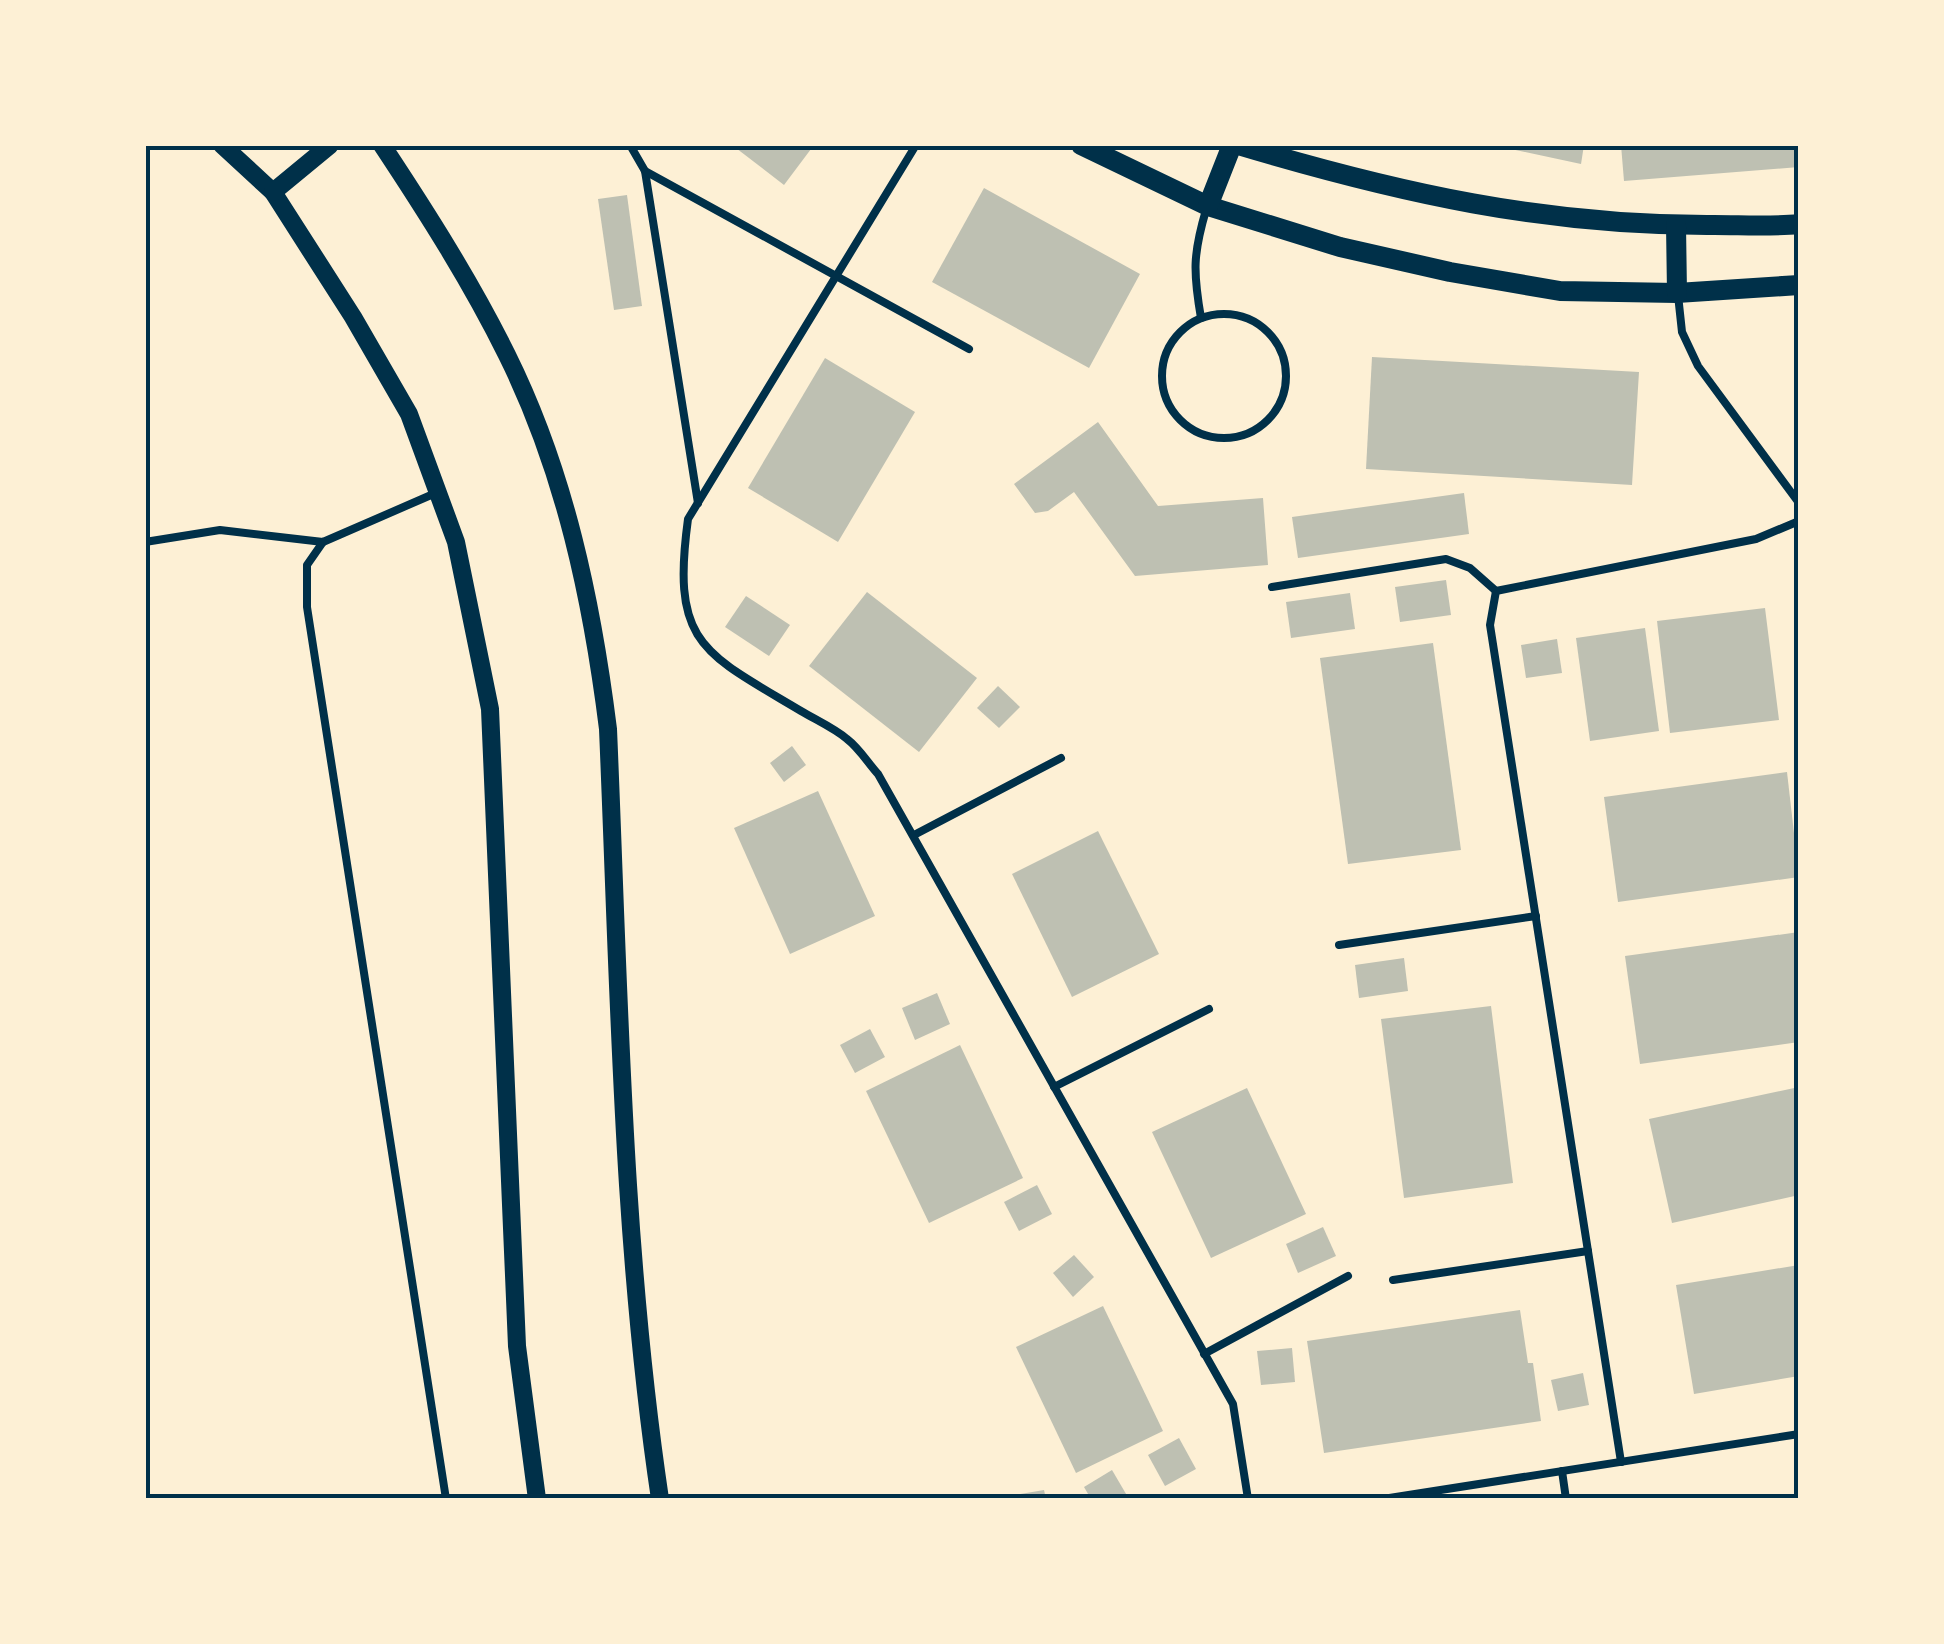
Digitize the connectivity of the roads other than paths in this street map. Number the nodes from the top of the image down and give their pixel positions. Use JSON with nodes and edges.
{"nodes":[{"id":1,"x":222,"y":145,"type":"edge"},
{"id":2,"x":330,"y":145,"type":"edge"},
{"id":3,"x":382,"y":145,"type":"edge"},
{"id":4,"x":630,"y":145,"type":"edge"},
{"id":5,"x":916,"y":145,"type":"edge"},
{"id":6,"x":1081,"y":145,"type":"edge"},
{"id":7,"x":1235,"y":145,"type":"edge"},
{"id":8,"x":645,"y":171,"type":"junction"},
{"id":9,"x":273,"y":192,"type":"junction"},
{"id":10,"x":1208,"y":206,"type":"junction"},
{"id":11,"x":1799,"y":224,"type":"edge"},
{"id":12,"x":1676,"y":226,"type":"junction"},
{"id":13,"x":836,"y":275,"type":"junction"},
{"id":14,"x":1799,"y":285,"type":"edge"},
{"id":15,"x":1678,"y":293,"type":"junction"},
{"id":16,"x":1201,"y":318,"type":"junction"},
{"id":17,"x":969,"y":348,"type":"dead end"},
{"id":18,"x":438,"y":492,"type":"junction"},
{"id":19,"x":698,"y":503,"type":"junction"},
{"id":20,"x":1799,"y":504,"type":"edge"},
{"id":21,"x":1799,"y":521,"type":"edge"},
{"id":22,"x":145,"y":542,"type":"edge"},
{"id":23,"x":324,"y":542,"type":"junction"},
{"id":24,"x":1272,"y":586,"type":"dead end"},
{"id":25,"x":1496,"y":591,"type":"junction"},
{"id":26,"x":1061,"y":758,"type":"dead end"},
{"id":27,"x":914,"y":835,"type":"junction"},
{"id":28,"x":1536,"y":916,"type":"junction"},
{"id":29,"x":1339,"y":945,"type":"dead end"},
{"id":30,"x":1209,"y":1009,"type":"dead end"},
{"id":31,"x":1054,"y":1087,"type":"junction"},
{"id":32,"x":1588,"y":1251,"type":"junction"},
{"id":33,"x":1348,"y":1276,"type":"dead end"},
{"id":34,"x":1394,"y":1280,"type":"dead end"},
{"id":35,"x":1204,"y":1354,"type":"junction"},
{"id":36,"x":1799,"y":1434,"type":"edge"},
{"id":37,"x":1620,"y":1462,"type":"junction"},
{"id":38,"x":1562,"y":1471,"type":"junction"},
{"id":39,"x":446,"y":1499,"type":"edge"},
{"id":40,"x":538,"y":1499,"type":"edge"},
{"id":41,"x":660,"y":1499,"type":"edge"},
{"id":42,"x":1248,"y":1499,"type":"edge"},
{"id":43,"x":1383,"y":1499,"type":"edge"},
{"id":44,"x":1566,"y":1499,"type":"edge"}],
"edges":[{"from":1,"to":9,"type":"street"},
{"from":2,"to":9,"type":"street"},
{"from":3,"to":41,"type":"street"},
{"from":4,"to":8,"type":"lane"},
{"from":5,"to":13,"type":"lane"},
{"from":6,"to":10,"type":"main road"},
{"from":7,"to":10,"type":"main road"},
{"from":7,"to":12,"type":"main road"},
{"from":8,"to":13,"type":"lane"},
{"from":8,"to":19,"type":"lane"},
{"from":9,"to":18,"type":"street"},
{"from":10,"to":15,"type":"main road"},
{"from":10,"to":16,"type":"lane"},
{"from":11,"to":12,"type":"main road"},
{"from":12,"to":15,"type":"main road"},
{"from":13,"to":17,"type":"lane"},
{"from":13,"to":19,"type":"lane"},
{"from":14,"to":15,"type":"main road"},
{"from":15,"to":20,"type":"lane"},
{"from":16,"to":16,"type":"lane"},
{"from":18,"to":23,"type":"lane"},
{"from":18,"to":40,"type":"street"},
{"from":19,"to":27,"type":"lane"},
{"from":21,"to":25,"type":"lane"},
{"from":22,"to":23,"type":"lane"},
{"from":23,"to":39,"type":"lane"},
{"from":24,"to":25,"type":"lane"},
{"from":25,"to":28,"type":"lane"},
{"from":26,"to":27,"type":"lane"},
{"from":27,"to":31,"type":"lane"},
{"from":28,"to":29,"type":"lane"},
{"from":28,"to":32,"type":"lane"},
{"from":30,"to":31,"type":"lane"},
{"from":31,"to":35,"type":"lane"},
{"from":32,"to":34,"type":"lane"},
{"from":32,"to":37,"type":"lane"},
{"from":33,"to":35,"type":"lane"},
{"from":35,"to":42,"type":"lane"},
{"from":36,"to":37,"type":"lane"},
{"from":37,"to":38,"type":"lane"},
{"from":38,"to":43,"type":"lane"},
{"from":38,"to":44,"type":"lane"}]}
